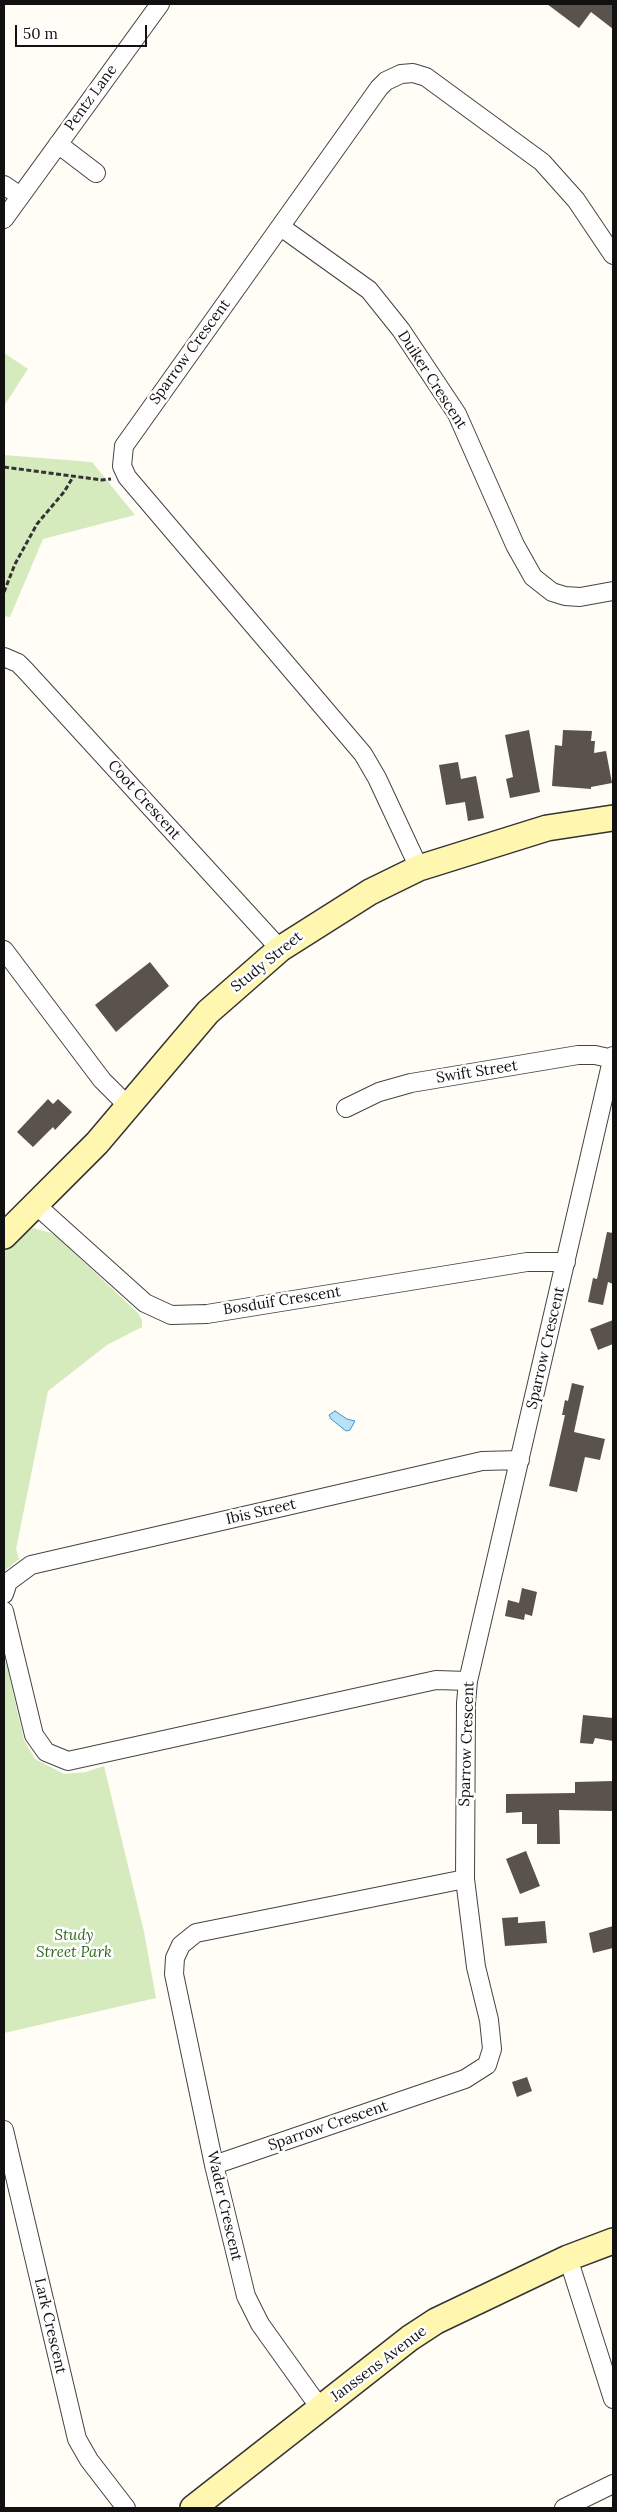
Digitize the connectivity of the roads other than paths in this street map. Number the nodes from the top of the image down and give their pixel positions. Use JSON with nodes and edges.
{"nodes":[{"id":1,"x":160,"y":4,"type":"edge"},
{"id":2,"x":58,"y":144,"type":"junction"},
{"id":3,"x":96,"y":173,"type":"dead end"},
{"id":4,"x":4,"y":185,"type":"edge"},
{"id":5,"x":20,"y":196,"type":"junction"},
{"id":6,"x":4,"y":219,"type":"edge"},
{"id":7,"x":281,"y":227,"type":"junction"},
{"id":8,"x":613,"y":255,"type":"edge"},
{"id":9,"x":613,"y":592,"type":"edge"},
{"id":10,"x":4,"y":657,"type":"edge"},
{"id":11,"x":613,"y":818,"type":"edge"},
{"id":12,"x":419,"y":868,"type":"junction"},
{"id":13,"x":280,"y":949,"type":"junction"},
{"id":14,"x":4,"y":950,"type":"edge"},
{"id":15,"x":613,"y":1057,"type":"edge"},
{"id":16,"x":128,"y":1107,"type":"junction"},
{"id":17,"x":346,"y":1108,"type":"dead end"},
{"id":18,"x":36,"y":1205,"type":"junction"},
{"id":19,"x":4,"y":1236,"type":"edge"},
{"id":20,"x":566,"y":1262,"type":"junction"},
{"id":21,"x":520,"y":1460,"type":"junction"},
{"id":22,"x":6,"y":1588,"type":"edge"},
{"id":23,"x":4,"y":1611,"type":"edge"},
{"id":24,"x":468,"y":1681,"type":"junction"},
{"id":25,"x":465,"y":1879,"type":"junction"},
{"id":26,"x":4,"y":2130,"type":"edge"},
{"id":27,"x":214,"y":2165,"type":"junction"},
{"id":28,"x":613,"y":2241,"type":"edge"},
{"id":29,"x":568,"y":2258,"type":"junction"},
{"id":30,"x":613,"y":2399,"type":"edge"},
{"id":31,"x":320,"y":2408,"type":"junction"},
{"id":32,"x":613,"y":2484,"type":"edge"},
{"id":33,"x":126,"y":2508,"type":"edge"},
{"id":34,"x":193,"y":2508,"type":"edge"},
{"id":35,"x":564,"y":2508,"type":"edge"}],
"edges":[{"from":1,"to":2,"type":"street","name":"Pentz Lane"},
{"from":2,"to":3,"type":"street","name":"Pentz Lane"},
{"from":2,"to":5,"type":"street","name":"Pentz Lane"},
{"from":4,"to":5,"type":"street"},
{"from":5,"to":6,"type":"street","name":"Pentz Lane"},
{"from":7,"to":8,"type":"street","name":"Sparrow Crescent"},
{"from":7,"to":9,"type":"street","name":"Duiker Crescent"},
{"from":7,"to":12,"type":"street","name":"Sparrow Crescent"},
{"from":10,"to":13,"type":"street","name":"Coot Crescent"},
{"from":11,"to":12,"type":"street","name":"Study Street"},
{"from":12,"to":13,"type":"street","name":"Study Street"},
{"from":13,"to":16,"type":"street","name":"Study Street"},
{"from":14,"to":16,"type":"street"},
{"from":15,"to":17,"type":"street","name":"Swift Street"},
{"from":15,"to":20,"type":"street","name":"Sparrow Crescent"},
{"from":16,"to":18,"type":"street","name":"Study Street"},
{"from":18,"to":19,"type":"street","name":"Study Street"},
{"from":18,"to":20,"type":"street","name":"Bosduif Crescent"},
{"from":20,"to":21,"type":"street","name":"Sparrow Crescent"},
{"from":21,"to":22,"type":"street","name":"Ibis Street"},
{"from":21,"to":24,"type":"street","name":"Sparrow Crescent"},
{"from":23,"to":24,"type":"street"},
{"from":24,"to":25,"type":"street","name":"Sparrow Crescent"},
{"from":25,"to":27,"type":"street","name":"Sparrow Crescent"},
{"from":25,"to":27,"type":"street","name":"Wader Crescent"},
{"from":26,"to":33,"type":"street","name":"Lark Crescent"},
{"from":27,"to":31,"type":"street","name":"Wader Crescent"},
{"from":28,"to":29,"type":"street","name":"Janssens Avenue"},
{"from":29,"to":30,"type":"street"},
{"from":29,"to":31,"type":"street","name":"Janssens Avenue"},
{"from":31,"to":34,"type":"street","name":"Janssens Avenue"},
{"from":32,"to":35,"type":"street"}]}
